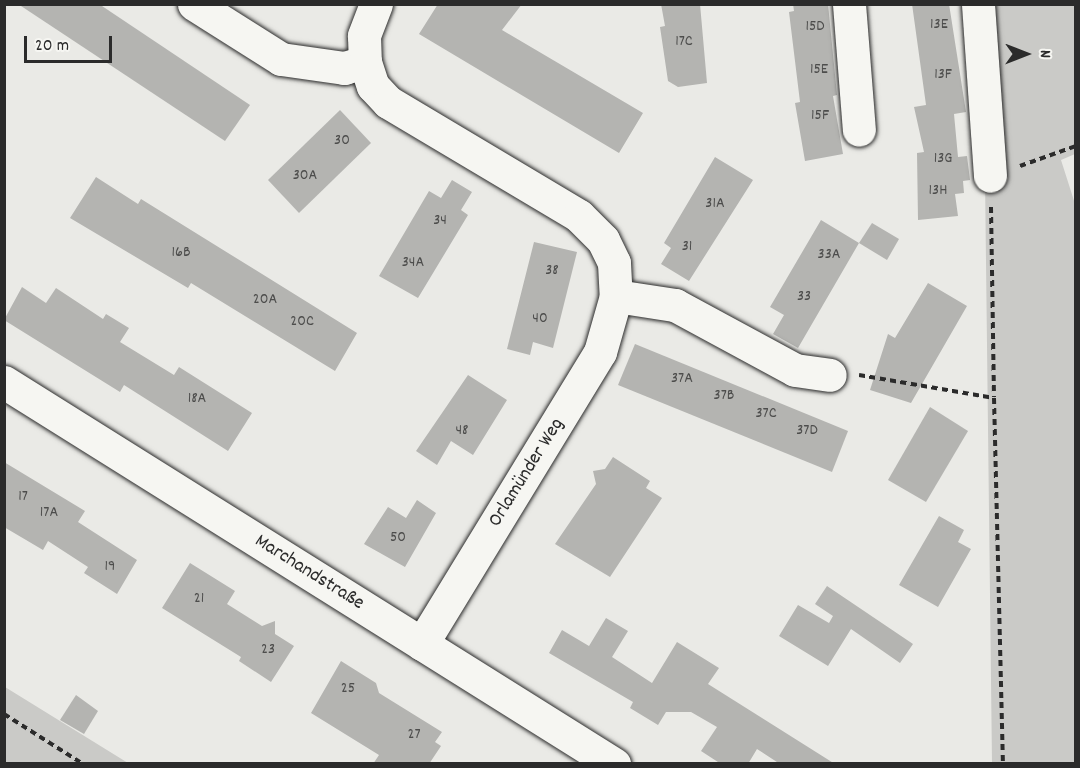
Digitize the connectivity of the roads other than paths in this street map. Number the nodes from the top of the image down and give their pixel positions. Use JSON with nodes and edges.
{"nodes":[{"id":1,"x":194,"y":4,"type":"edge"},
{"id":2,"x":376,"y":4,"type":"edge"},
{"id":3,"x":849,"y":4,"type":"edge"},
{"id":4,"x":978,"y":4,"type":"edge"},
{"id":5,"x":364,"y":62,"type":"junction"},
{"id":6,"x":859,"y":130,"type":"dead end"},
{"id":7,"x":990,"y":177,"type":"road end"},
{"id":8,"x":616,"y":296,"type":"junction"},
{"id":9,"x":830,"y":375,"type":"road end"},
{"id":10,"x":4,"y":382,"type":"edge"},
{"id":11,"x":422,"y":644,"type":"junction"},
{"id":12,"x":614,"y":764,"type":"edge"}],
"edges":[{"from":1,"to":5,"type":"street"},
{"from":2,"to":5,"type":"street","name":"Orlamünder Weg"},
{"from":3,"to":6,"type":"street"},
{"from":4,"to":7,"type":"street"},
{"from":5,"to":8,"type":"street","name":"Orlamünder Weg"},
{"from":8,"to":9,"type":"street"},
{"from":8,"to":11,"type":"street","name":"Orlamünder Weg"},
{"from":10,"to":11,"type":"street","name":"Marchandstraße"},
{"from":11,"to":12,"type":"street","name":"Marchandstraße"}]}
